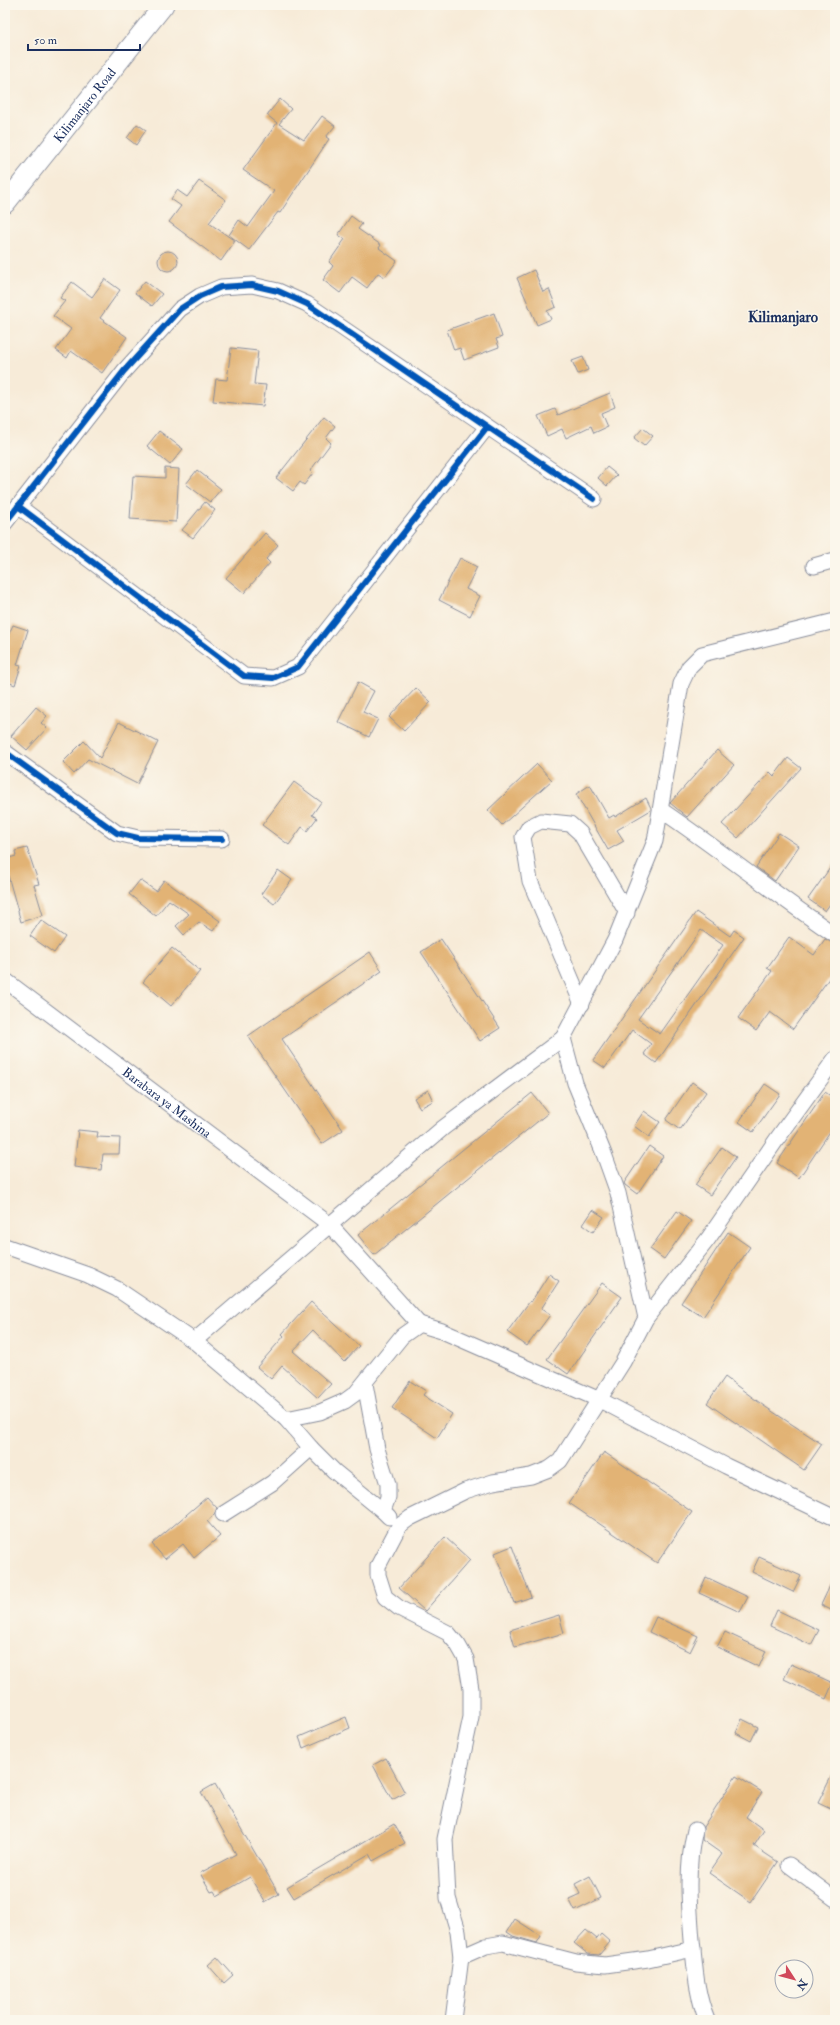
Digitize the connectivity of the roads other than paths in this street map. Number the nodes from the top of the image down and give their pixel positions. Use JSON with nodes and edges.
{"nodes":[{"id":1,"x":164,"y":5,"type":"edge"},
{"id":2,"x":5,"y":204,"type":"edge"},
{"id":3,"x":487,"y":428,"type":"junction"},
{"id":4,"x":594,"y":499,"type":"dead end"},
{"id":5,"x":18,"y":506,"type":"junction"},
{"id":6,"x":5,"y":523,"type":"edge"},
{"id":7,"x":835,"y":560,"type":"edge"},
{"id":8,"x":814,"y":566,"type":"dead end"},
{"id":9,"x":835,"y":621,"type":"edge"},
{"id":10,"x":5,"y":752,"type":"edge"},
{"id":11,"x":661,"y":810,"type":"junction"},
{"id":12,"x":222,"y":839,"type":"dead end"},
{"id":13,"x":627,"y":913,"type":"junction"},
{"id":14,"x":835,"y":935,"type":"edge"},
{"id":15,"x":5,"y":980,"type":"edge"},
{"id":16,"x":582,"y":1004,"type":"junction"},
{"id":17,"x":563,"y":1038,"type":"junction"},
{"id":18,"x":835,"y":1059,"type":"edge"},
{"id":19,"x":329,"y":1224,"type":"junction"},
{"id":20,"x":5,"y":1246,"type":"edge"},
{"id":21,"x":646,"y":1318,"type":"junction"},
{"id":22,"x":419,"y":1324,"type":"junction"},
{"id":23,"x":194,"y":1341,"type":"junction"},
{"id":24,"x":365,"y":1384,"type":"junction"},
{"id":25,"x":600,"y":1400,"type":"junction"},
{"id":26,"x":286,"y":1419,"type":"junction"},
{"id":27,"x":311,"y":1448,"type":"junction"},
{"id":28,"x":383,"y":1511,"type":"junction"},
{"id":29,"x":223,"y":1514,"type":"dead end"},
{"id":30,"x":835,"y":1518,"type":"edge"},
{"id":31,"x":399,"y":1526,"type":"junction"},
{"id":32,"x":695,"y":1830,"type":"dead end"},
{"id":33,"x":789,"y":1865,"type":"dead end"},
{"id":34,"x":835,"y":1899,"type":"edge"},
{"id":35,"x":693,"y":1949,"type":"junction"},
{"id":36,"x":461,"y":1957,"type":"junction"},
{"id":37,"x":453,"y":2020,"type":"edge"},
{"id":38,"x":708,"y":2020,"type":"edge"}],
"edges":[{"from":1,"to":2,"type":"main road","name":"Kilimanjaro Road"},
{"from":3,"to":4,"type":"street"},
{"from":3,"to":5,"type":"street"},
{"from":3,"to":5,"type":"street"},
{"from":5,"to":6,"type":"street"},
{"from":7,"to":8,"type":"street"},
{"from":9,"to":11,"type":"street"},
{"from":10,"to":12,"type":"street"},
{"from":11,"to":13,"type":"street"},
{"from":11,"to":14,"type":"street"},
{"from":13,"to":16,"type":"street"},
{"from":13,"to":16,"type":"street"},
{"from":15,"to":19,"type":"street","name":"Barabara ya Mashina"},
{"from":16,"to":17,"type":"street"},
{"from":17,"to":19,"type":"street"},
{"from":17,"to":21,"type":"street"},
{"from":18,"to":21,"type":"street"},
{"from":19,"to":22,"type":"street","name":"Barabara ya Mashina"},
{"from":19,"to":23,"type":"street"},
{"from":20,"to":23,"type":"street"},
{"from":21,"to":25,"type":"street"},
{"from":22,"to":24,"type":"street"},
{"from":22,"to":25,"type":"street"},
{"from":23,"to":26,"type":"street"},
{"from":24,"to":26,"type":"street"},
{"from":24,"to":28,"type":"street"},
{"from":25,"to":30,"type":"street"},
{"from":25,"to":31,"type":"street"},
{"from":26,"to":27,"type":"street"},
{"from":27,"to":28,"type":"street"},
{"from":27,"to":29,"type":"street"},
{"from":28,"to":31,"type":"street"},
{"from":31,"to":36,"type":"street"},
{"from":32,"to":35,"type":"street"},
{"from":33,"to":34,"type":"street"},
{"from":35,"to":36,"type":"street"},
{"from":35,"to":38,"type":"street"},
{"from":36,"to":37,"type":"street"}]}
